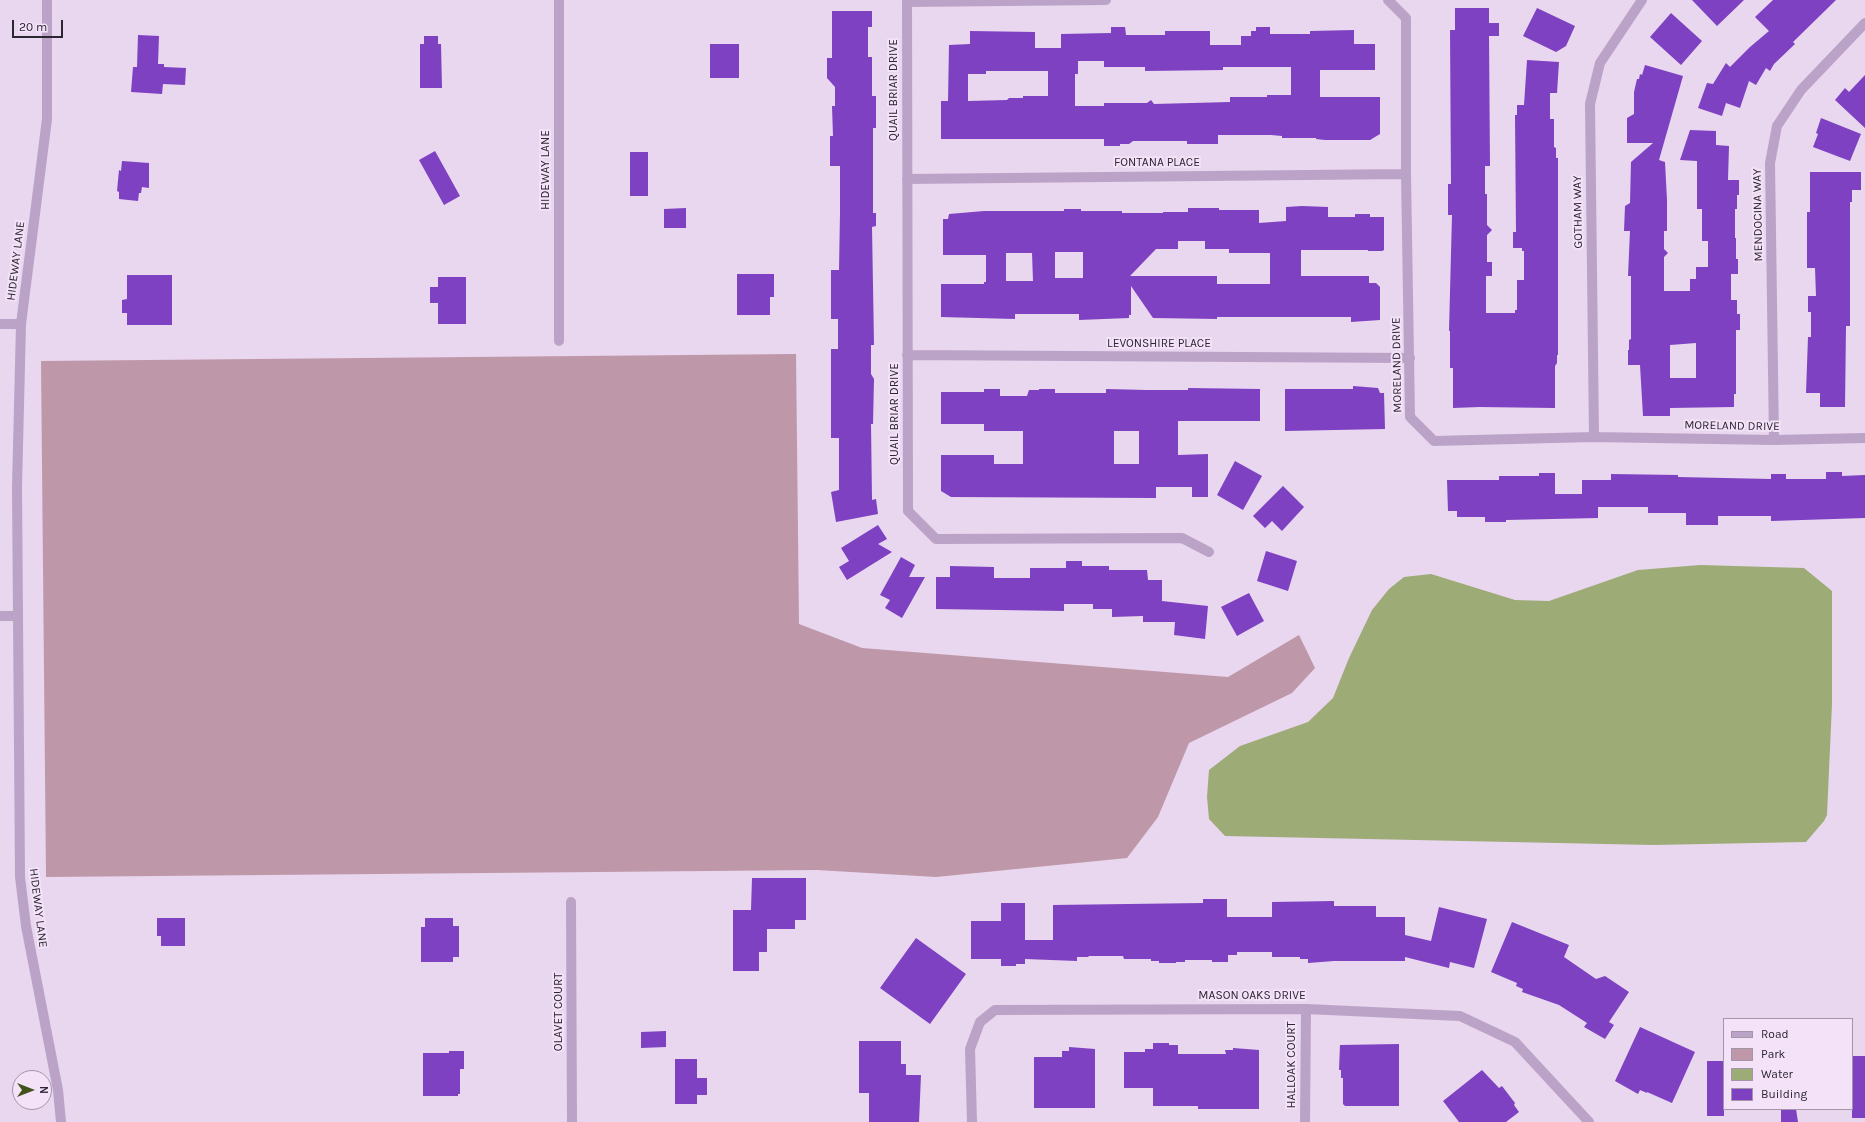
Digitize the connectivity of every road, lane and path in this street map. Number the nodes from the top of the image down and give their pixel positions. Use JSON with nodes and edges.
{"nodes":[{"id":1,"x":47,"y":0,"type":"edge"},
{"id":2,"x":559,"y":0,"type":"edge"},
{"id":3,"x":1106,"y":0,"type":"edge"},
{"id":4,"x":1388,"y":0,"type":"edge"},
{"id":5,"x":1642,"y":0,"type":"edge"},
{"id":6,"x":907,"y":1,"type":"edge"},
{"id":7,"x":1865,"y":23,"type":"edge"},
{"id":8,"x":1406,"y":174,"type":"junction"},
{"id":9,"x":907,"y":178,"type":"junction"},
{"id":10,"x":0,"y":324,"type":"edge"},
{"id":11,"x":21,"y":324,"type":"junction"},
{"id":12,"x":559,"y":341,"type":"dead end"},
{"id":13,"x":907,"y":355,"type":"junction"},
{"id":14,"x":1410,"y":358,"type":"junction"},
{"id":15,"x":1594,"y":437,"type":"junction"},
{"id":16,"x":1865,"y":438,"type":"edge"},
{"id":17,"x":1774,"y":440,"type":"junction"},
{"id":18,"x":1209,"y":552,"type":"dead end"},
{"id":19,"x":0,"y":616,"type":"edge"},
{"id":20,"x":18,"y":616,"type":"junction"},
{"id":21,"x":571,"y":902,"type":"dead end"},
{"id":22,"x":1306,"y":1009,"type":"junction"},
{"id":23,"x":61,"y":1122,"type":"edge"},
{"id":24,"x":572,"y":1122,"type":"edge"},
{"id":25,"x":972,"y":1122,"type":"edge"},
{"id":26,"x":1305,"y":1122,"type":"edge"},
{"id":27,"x":1589,"y":1122,"type":"edge"}],
"edges":[{"from":1,"to":11,"type":"street","name":"HIDEWAY LANE"},
{"from":2,"to":12,"type":"street","name":"HIDEWAY LANE"},
{"from":3,"to":6,"type":"street"},
{"from":4,"to":8,"type":"street","name":"MORELAND DRIVE"},
{"from":5,"to":15,"type":"street","name":"GOTHAM WAY"},
{"from":6,"to":9,"type":"street","name":"QUAIL BRIAR DRIVE"},
{"from":7,"to":17,"type":"street","name":"MENDOCINA WAY"},
{"from":8,"to":9,"type":"street","name":"FONTANA PLACE"},
{"from":8,"to":14,"type":"street","name":"MORELAND DRIVE"},
{"from":9,"to":13,"type":"street","name":"QUAIL BRIAR DRIVE"},
{"from":10,"to":11,"type":"street"},
{"from":11,"to":20,"type":"street","name":"HIDEWAY LANE"},
{"from":13,"to":14,"type":"street","name":"LEVONSHIRE PLACE"},
{"from":13,"to":18,"type":"street","name":"QUAIL BRIAR DRIVE"},
{"from":14,"to":15,"type":"street","name":"MORELAND DRIVE"},
{"from":15,"to":17,"type":"street","name":"MORELAND DRIVE"},
{"from":16,"to":17,"type":"street","name":"MORELAND DRIVE"},
{"from":19,"to":20,"type":"street"},
{"from":20,"to":23,"type":"street","name":"HIDEWAY LANE"},
{"from":21,"to":24,"type":"street","name":"OLAVET COURT"},
{"from":22,"to":25,"type":"street","name":"MASON OAKS DRIVE"},
{"from":22,"to":26,"type":"street","name":"HALLOAK COURT"},
{"from":22,"to":27,"type":"street","name":"MASON OAKS DRIVE"}]}
